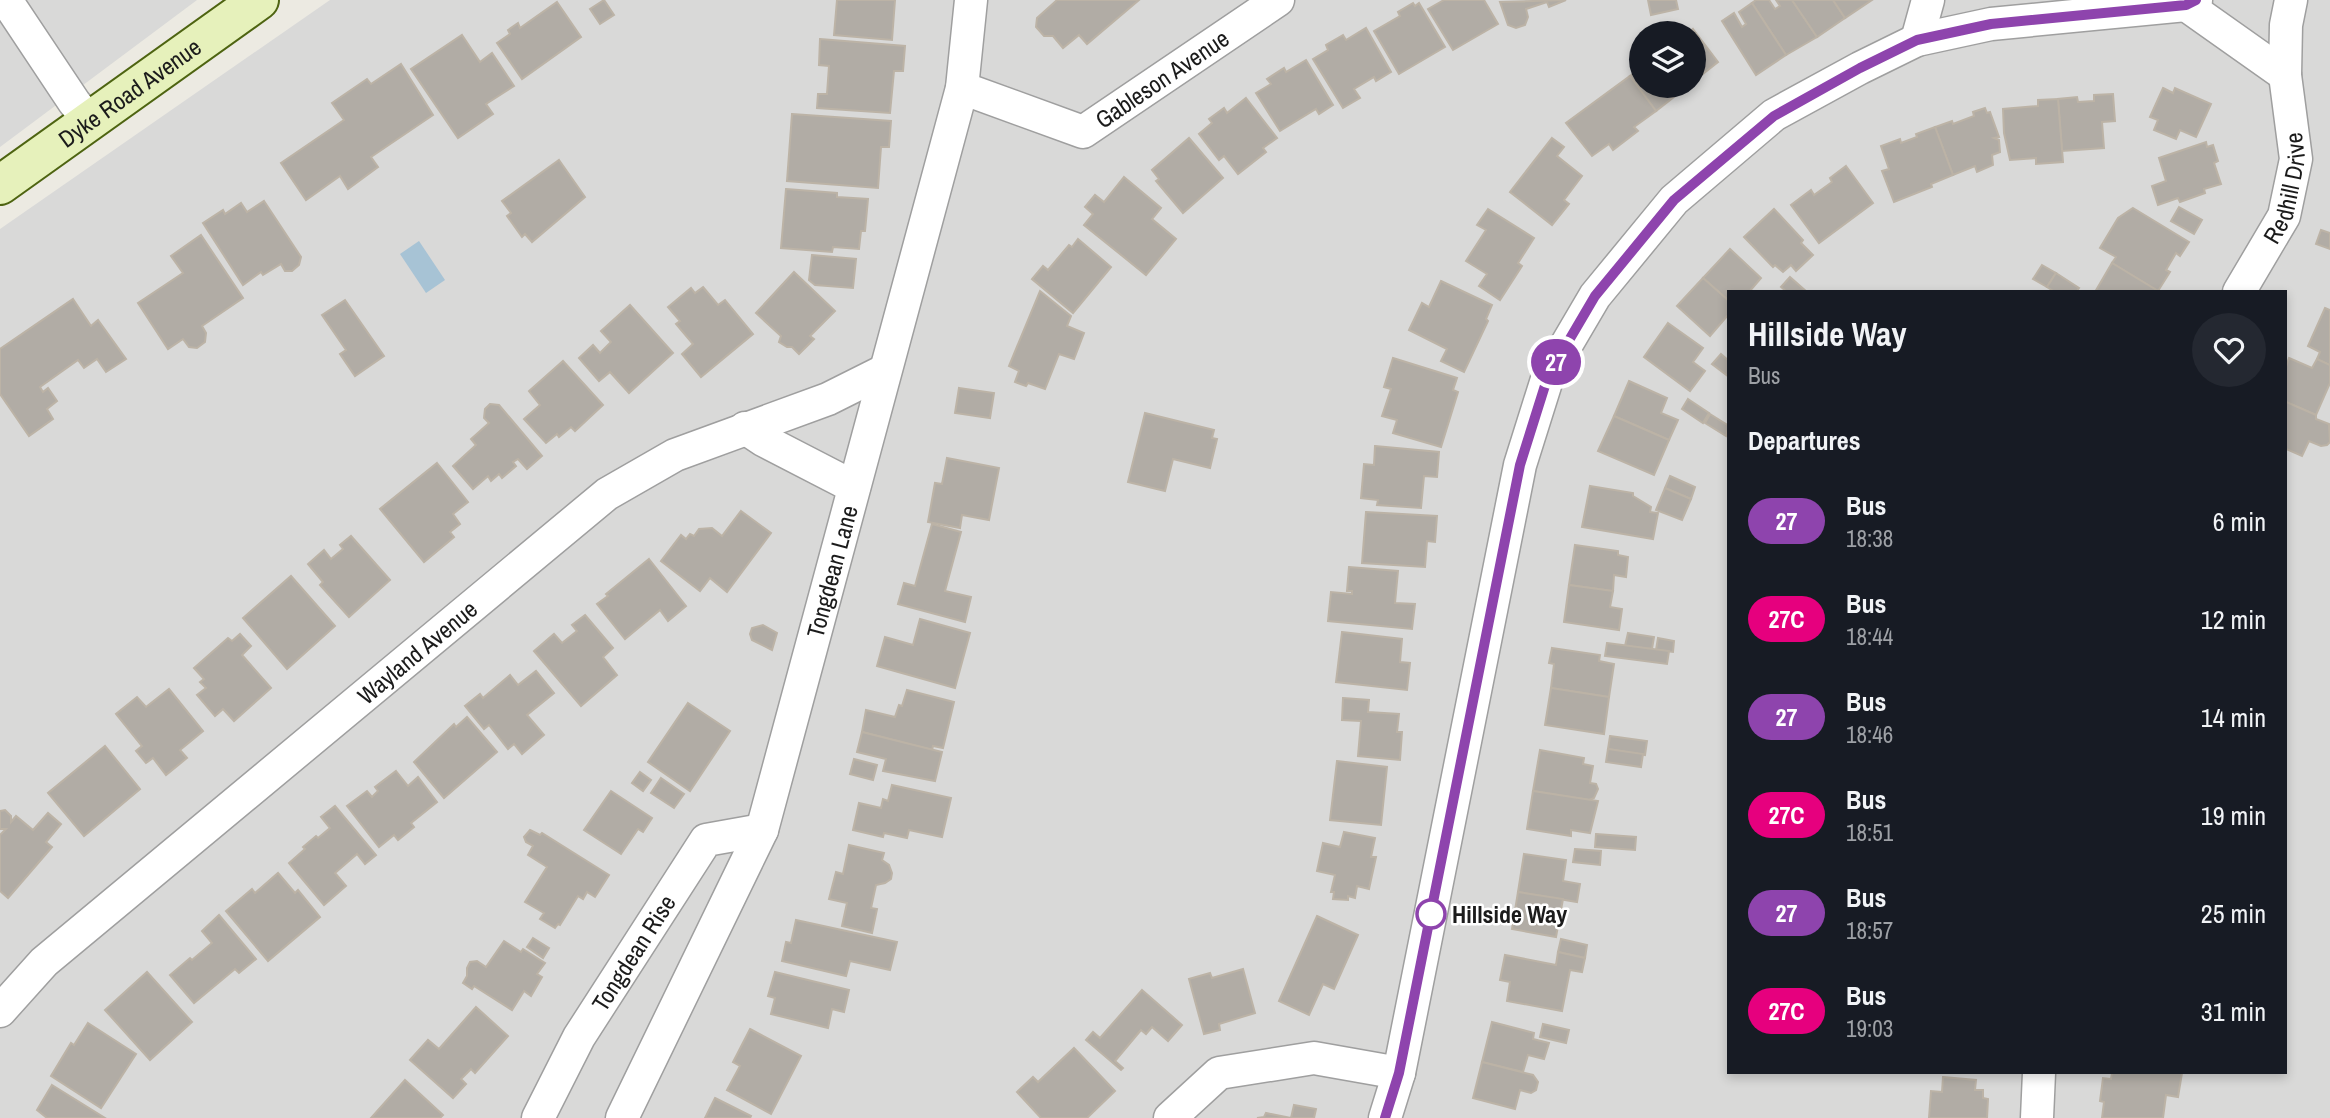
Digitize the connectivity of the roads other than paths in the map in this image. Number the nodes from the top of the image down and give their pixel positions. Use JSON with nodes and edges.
{"nodes":[{"id":1,"x":6,"y":0,"type":"edge"},
{"id":2,"x":259,"y":0,"type":"edge"},
{"id":3,"x":971,"y":0,"type":"edge"},
{"id":4,"x":1278,"y":0,"type":"edge"},
{"id":5,"x":1928,"y":0,"type":"edge"},
{"id":6,"x":2039,"y":0,"type":"edge"},
{"id":7,"x":2291,"y":0,"type":"edge"},
{"id":8,"x":2191,"y":2,"type":"edge"},
{"id":9,"x":2070,"y":16,"type":"junction"},
{"id":10,"x":1917,"y":40,"type":"junction"},
{"id":11,"x":2285,"y":75,"type":"junction"},
{"id":12,"x":962,"y":88,"type":"junction"},
{"id":13,"x":90,"y":122,"type":"junction"},
{"id":14,"x":0,"y":185,"type":"edge"},
{"id":15,"x":2240,"y":290,"type":"edge"},
{"id":16,"x":884,"y":371,"type":"junction"},
{"id":17,"x":745,"y":428,"type":"junction"},
{"id":18,"x":854,"y":488,"type":"junction"},
{"id":19,"x":762,"y":830,"type":"junction"},
{"id":20,"x":0,"y":1011,"type":"edge"},
{"id":21,"x":1399,"y":1073,"type":"junction"},
{"id":22,"x":2039,"y":1074,"type":"edge"},
{"id":23,"x":538,"y":1118,"type":"edge"},
{"id":24,"x":622,"y":1118,"type":"edge"},
{"id":25,"x":1170,"y":1118,"type":"edge"},
{"id":26,"x":1385,"y":1118,"type":"edge"},
{"id":27,"x":2037,"y":1118,"type":"edge"}],
"edges":[{"from":1,"to":13,"type":"street"},
{"from":2,"to":13,"type":"street","name":"Dyke Road Avenue"},
{"from":3,"to":12,"type":"street","name":"Tongdean Lane"},
{"from":4,"to":12,"type":"street","name":"Gableson Avenue"},
{"from":5,"to":10,"type":"street"},
{"from":6,"to":9,"type":"street"},
{"from":7,"to":11,"type":"street","name":"Redhill Drive"},
{"from":8,"to":9,"type":"street"},
{"from":8,"to":11,"type":"street"},
{"from":9,"to":10,"type":"street"},
{"from":10,"to":21,"type":"street"},
{"from":11,"to":15,"type":"street","name":"Redhill Drive"},
{"from":12,"to":16,"type":"street","name":"Tongdean Lane"},
{"from":13,"to":14,"type":"street","name":"Dyke Road Avenue"},
{"from":16,"to":17,"type":"street","name":"Wayland Avenue"},
{"from":16,"to":18,"type":"street","name":"Tongdean Lane"},
{"from":17,"to":18,"type":"street"},
{"from":17,"to":20,"type":"street","name":"Wayland Avenue"},
{"from":18,"to":19,"type":"street","name":"Tongdean Lane"},
{"from":19,"to":23,"type":"street","name":"Tongdean Rise"},
{"from":19,"to":24,"type":"street","name":"Tongdean Lane"},
{"from":21,"to":25,"type":"street"},
{"from":21,"to":26,"type":"street"},
{"from":22,"to":27,"type":"street"}]}
